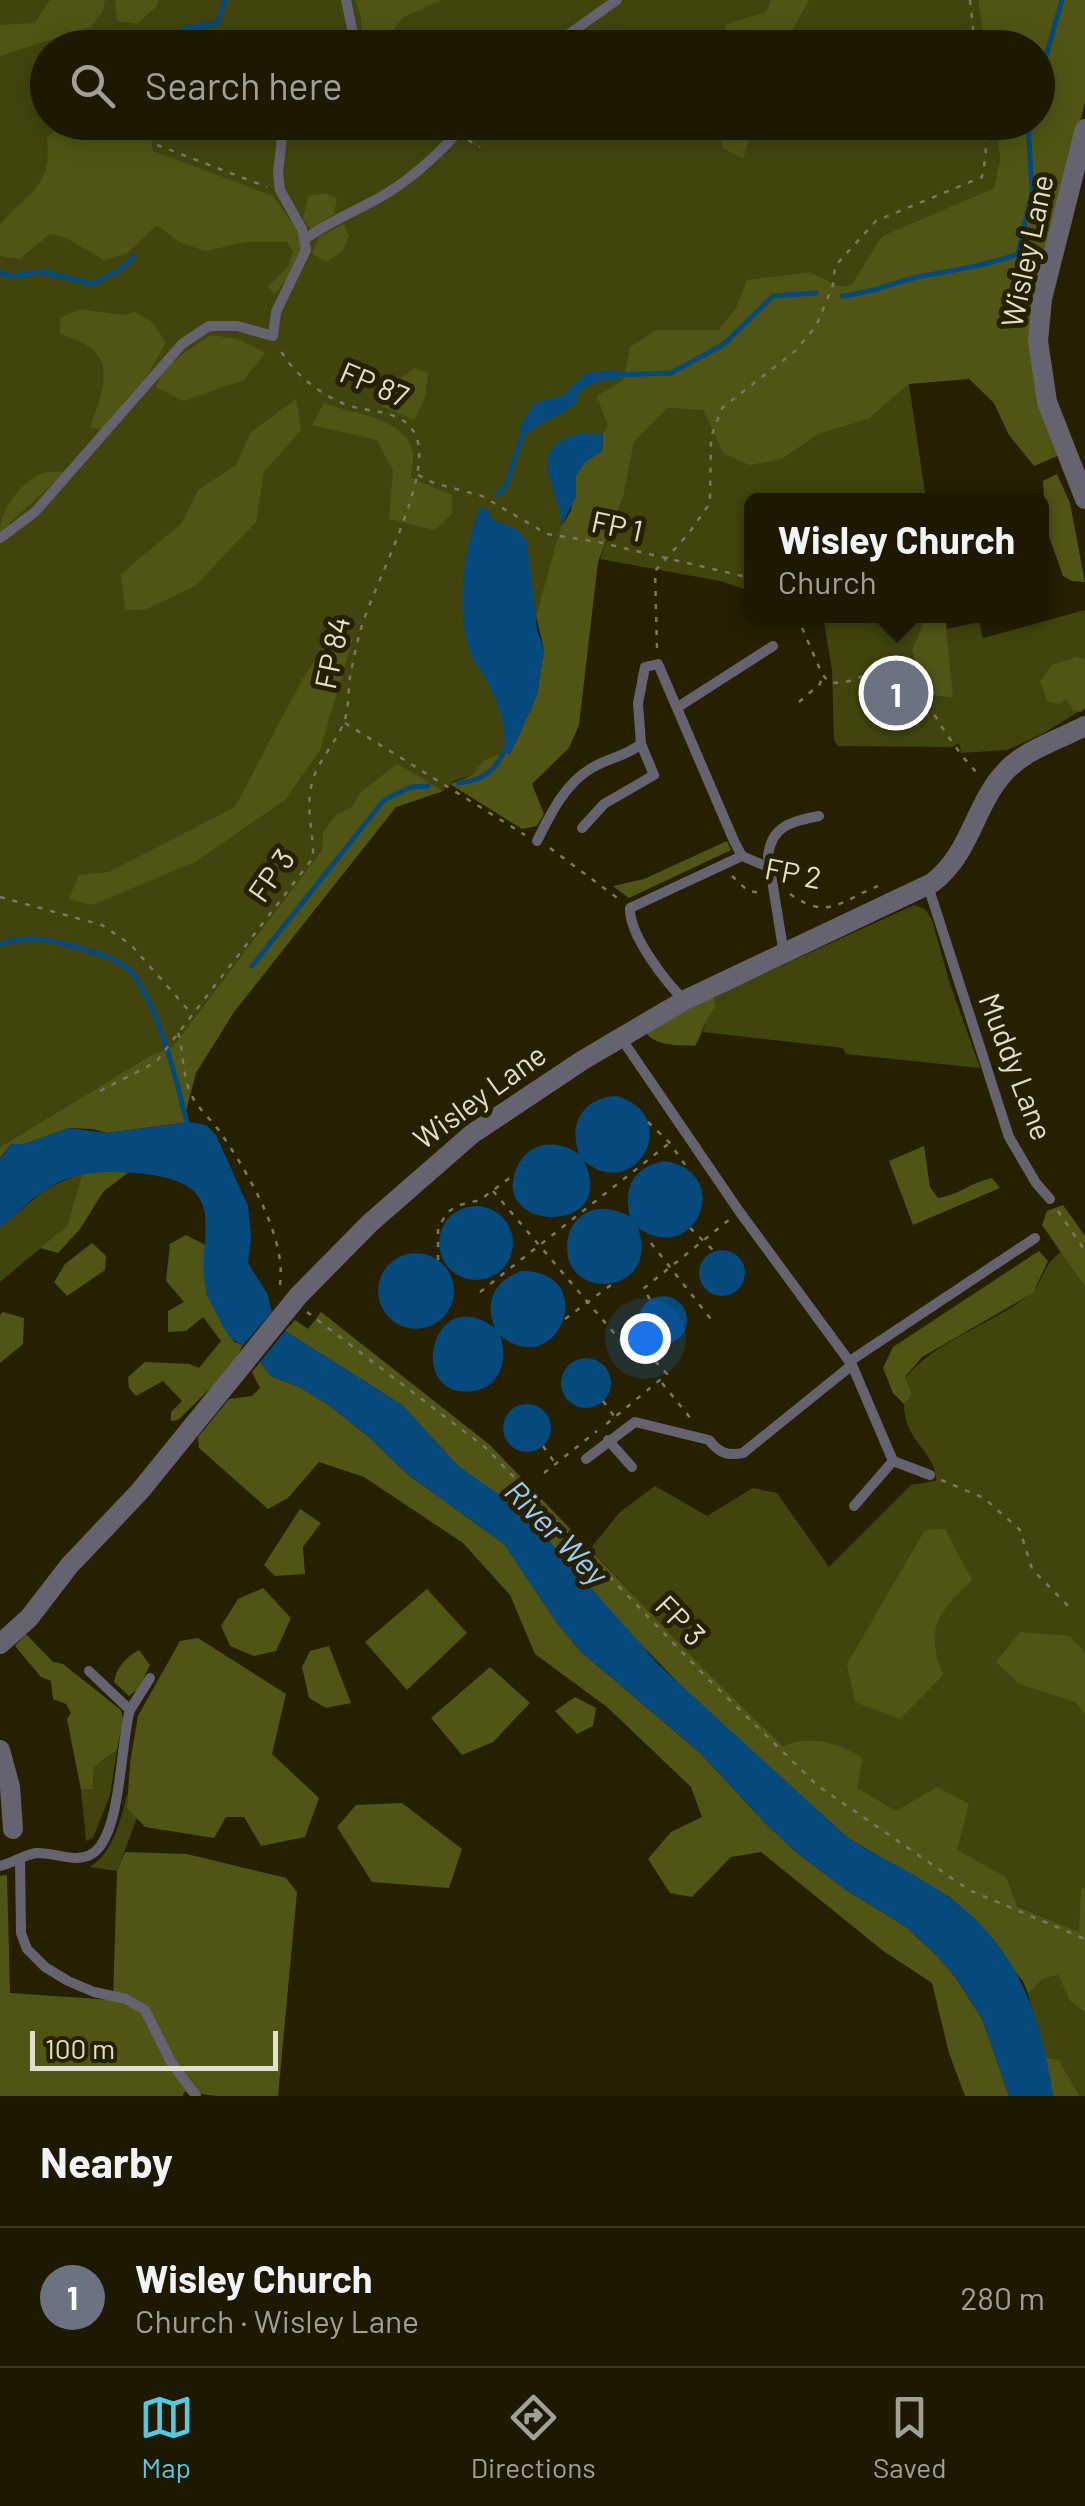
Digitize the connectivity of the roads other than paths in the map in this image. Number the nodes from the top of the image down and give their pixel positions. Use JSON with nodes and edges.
{"nodes":[{"id":1,"x":346,"y":0,"type":"edge"},
{"id":2,"x":616,"y":0,"type":"edge"},
{"id":3,"x":352,"y":30,"type":"edge"},
{"id":4,"x":574,"y":30,"type":"edge"},
{"id":5,"x":1085,"y":129,"type":"edge"},
{"id":6,"x":282,"y":140,"type":"edge"},
{"id":7,"x":452,"y":140,"type":"edge"},
{"id":8,"x":305,"y":239,"type":"junction"},
{"id":9,"x":1085,"y":499,"type":"edge"},
{"id":10,"x":0,"y":538,"type":"edge"},
{"id":11,"x":773,"y":646,"type":"dead end"},
{"id":12,"x":678,"y":707,"type":"junction"},
{"id":13,"x":1085,"y":726,"type":"edge"},
{"id":14,"x":641,"y":744,"type":"junction"},
{"id":15,"x":820,"y":816,"type":"dead end"},
{"id":16,"x":582,"y":828,"type":"dead end"},
{"id":17,"x":537,"y":841,"type":"dead end"},
{"id":18,"x":742,"y":856,"type":"junction"},
{"id":19,"x":770,"y":868,"type":"junction"},
{"id":20,"x":928,"y":886,"type":"junction"},
{"id":21,"x":784,"y":954,"type":"junction"},
{"id":22,"x":685,"y":1000,"type":"junction"},
{"id":23,"x":621,"y":1038,"type":"junction"},
{"id":24,"x":1050,"y":1199,"type":"road end"},
{"id":25,"x":1036,"y":1238,"type":"dead end"},
{"id":26,"x":851,"y":1363,"type":"junction"},
{"id":27,"x":608,"y":1440,"type":"junction"},
{"id":28,"x":586,"y":1459,"type":"dead end"},
{"id":29,"x":893,"y":1461,"type":"junction"},
{"id":30,"x":632,"y":1467,"type":"dead end"},
{"id":31,"x":930,"y":1476,"type":"road end"},
{"id":32,"x":854,"y":1506,"type":"dead end"},
{"id":33,"x":0,"y":1644,"type":"edge"},
{"id":34,"x":89,"y":1671,"type":"dead end"},
{"id":35,"x":150,"y":1678,"type":"dead end"},
{"id":36,"x":130,"y":1710,"type":"junction"},
{"id":37,"x":0,"y":1750,"type":"edge"},
{"id":38,"x":13,"y":1829,"type":"dead end"},
{"id":39,"x":20,"y":1860,"type":"junction"},
{"id":40,"x":0,"y":1866,"type":"edge"},
{"id":41,"x":196,"y":2096,"type":"edge"}],
"edges":[{"from":1,"to":3,"type":"lane"},
{"from":2,"to":4,"type":"lane"},
{"from":5,"to":9,"type":"street","name":"Wisley Lane"},
{"from":6,"to":8,"type":"lane"},
{"from":7,"to":8,"type":"lane"},
{"from":8,"to":10,"type":"lane"},
{"from":11,"to":12,"type":"lane"},
{"from":12,"to":14,"type":"lane"},
{"from":12,"to":18,"type":"lane"},
{"from":13,"to":20,"type":"street","name":"Wisley Lane"},
{"from":14,"to":16,"type":"lane"},
{"from":14,"to":17,"type":"lane"},
{"from":15,"to":19,"type":"lane"},
{"from":18,"to":19,"type":"lane"},
{"from":18,"to":22,"type":"lane"},
{"from":19,"to":21,"type":"lane"},
{"from":20,"to":21,"type":"street","name":"Wisley Lane"},
{"from":20,"to":24,"type":"lane","name":"Muddy Lane"},
{"from":21,"to":22,"type":"street","name":"Wisley Lane"},
{"from":22,"to":23,"type":"street","name":"Wisley Lane"},
{"from":23,"to":26,"type":"lane"},
{"from":23,"to":33,"type":"street","name":"Wisley Lane"},
{"from":25,"to":26,"type":"lane"},
{"from":26,"to":27,"type":"lane"},
{"from":26,"to":29,"type":"lane"},
{"from":27,"to":28,"type":"lane"},
{"from":27,"to":30,"type":"lane"},
{"from":29,"to":31,"type":"lane"},
{"from":29,"to":32,"type":"lane"},
{"from":34,"to":36,"type":"lane"},
{"from":35,"to":36,"type":"lane"},
{"from":36,"to":39,"type":"lane"},
{"from":37,"to":38,"type":"street"},
{"from":39,"to":40,"type":"lane"},
{"from":39,"to":41,"type":"lane"}]}
